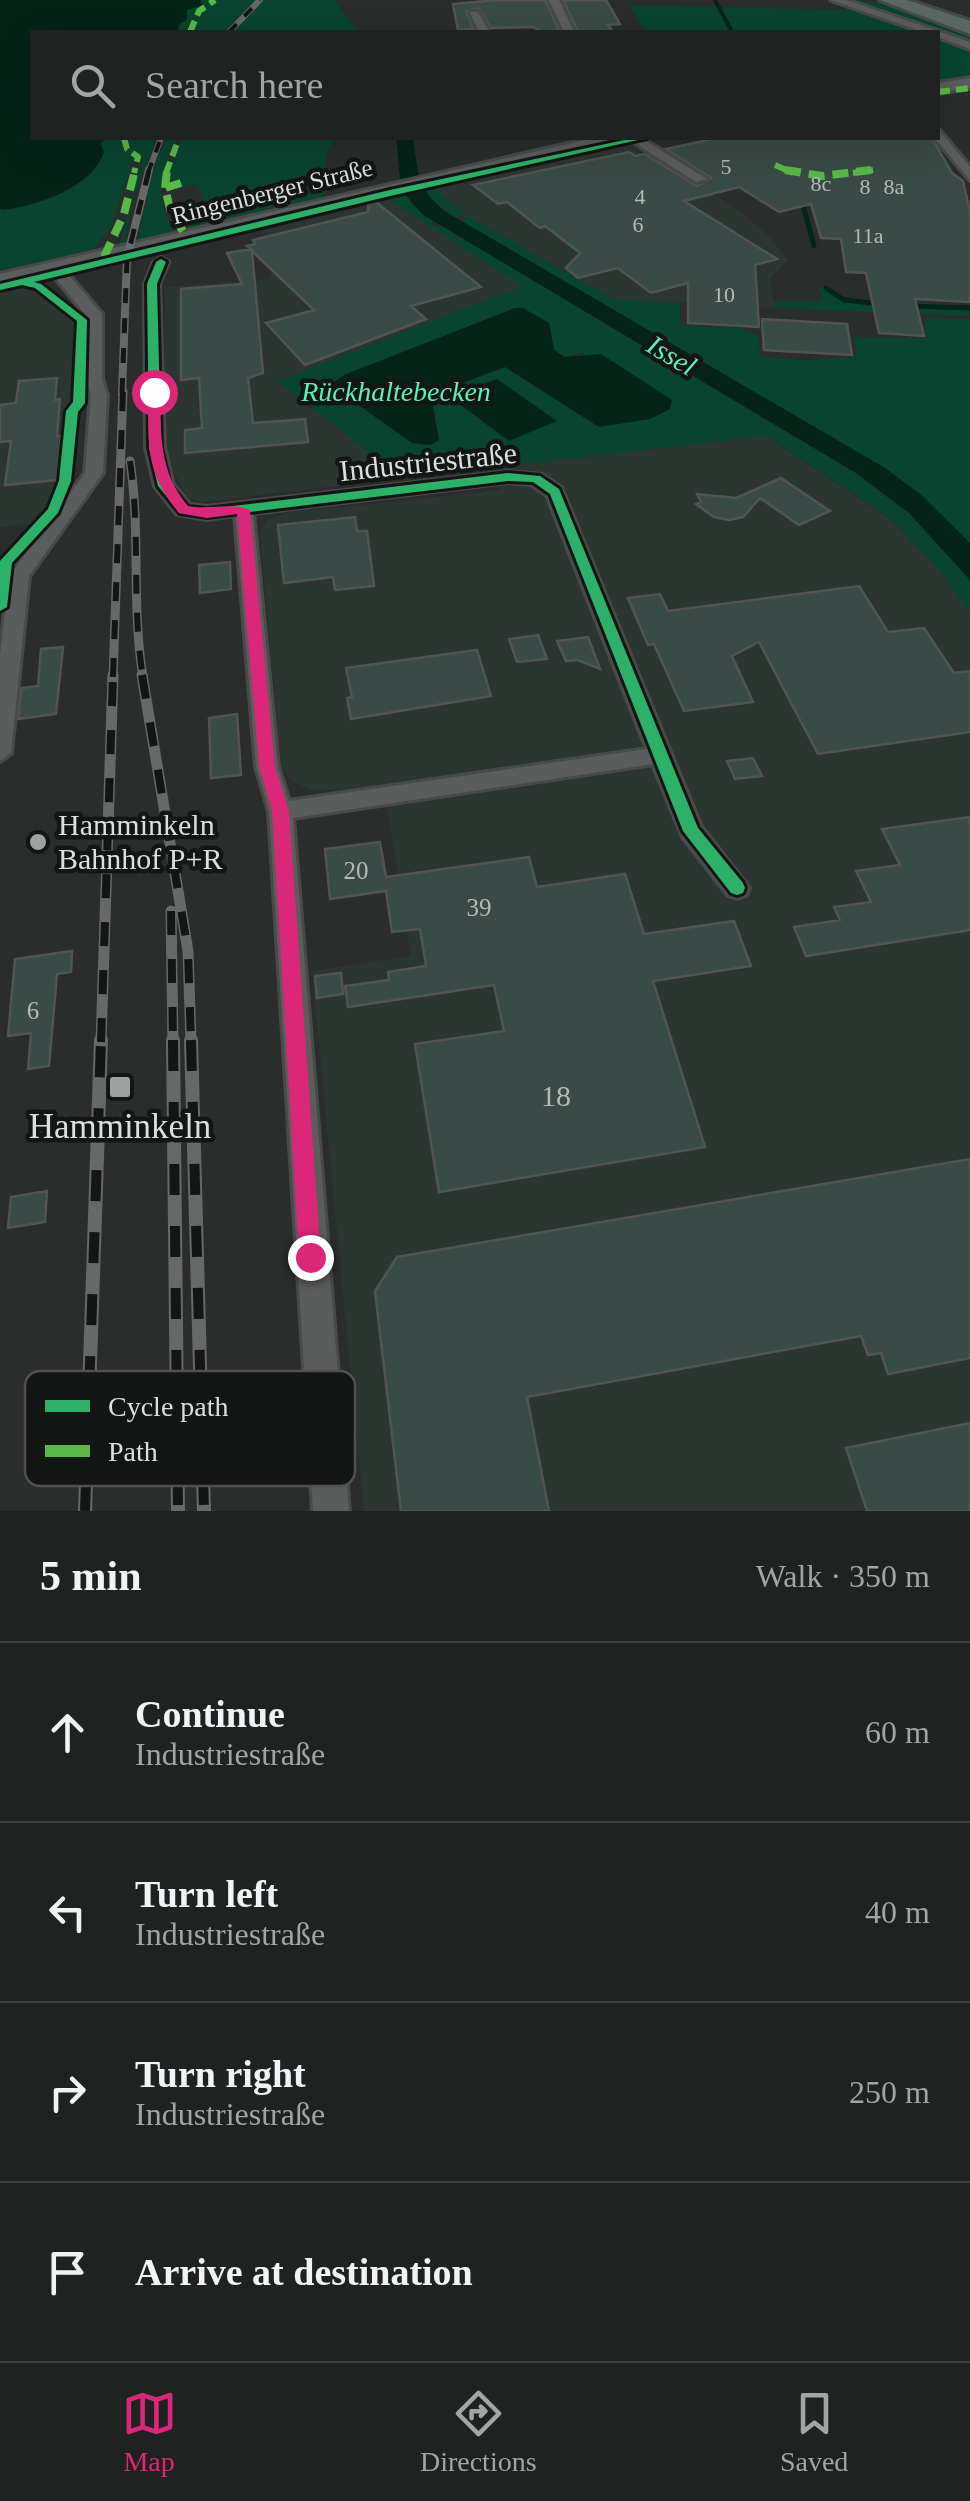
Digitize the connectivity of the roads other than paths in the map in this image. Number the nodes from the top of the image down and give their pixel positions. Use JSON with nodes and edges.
{"nodes":[{"id":1,"x":554,"y":0,"type":"edge"},
{"id":2,"x":836,"y":0,"type":"edge"},
{"id":3,"x":889,"y":0,"type":"edge"},
{"id":4,"x":916,"y":0,"type":"edge"},
{"id":5,"x":474,"y":14,"type":"dead end"},
{"id":6,"x":970,"y":18,"type":"edge"},
{"id":7,"x":970,"y":28,"type":"edge"},
{"id":8,"x":483,"y":30,"type":"edge"},
{"id":9,"x":568,"y":30,"type":"edge"},
{"id":10,"x":923,"y":30,"type":"edge"},
{"id":11,"x":940,"y":36,"type":"edge"},
{"id":12,"x":970,"y":46,"type":"edge"},
{"id":13,"x":970,"y":83,"type":"edge"},
{"id":14,"x":940,"y":88,"type":"edge"},
{"id":15,"x":940,"y":135,"type":"edge"},
{"id":16,"x":606,"y":140,"type":"edge"},
{"id":17,"x":636,"y":140,"type":"edge"},
{"id":18,"x":970,"y":176,"type":"edge"},
{"id":19,"x":701,"y":179,"type":"dead end"},
{"id":20,"x":161,"y":262,"type":"dead end"},
{"id":21,"x":55,"y":268,"type":"junction"},
{"id":22,"x":0,"y":280,"type":"edge"},
{"id":23,"x":244,"y":510,"type":"junction"},
{"id":24,"x":0,"y":753,"type":"edge"},
{"id":25,"x":659,"y":756,"type":"junction"},
{"id":26,"x":281,"y":811,"type":"junction"},
{"id":27,"x":737,"y":888,"type":"dead end"},
{"id":28,"x":321,"y":1371,"type":"edge"},
{"id":29,"x":329,"y":1486,"type":"edge"},
{"id":30,"x":331,"y":1511,"type":"edge"}],
"edges":[{"from":1,"to":9,"type":"street"},
{"from":2,"to":10,"type":"street"},
{"from":3,"to":7,"type":"highway"},
{"from":4,"to":6,"type":"highway"},
{"from":5,"to":8,"type":"street"},
{"from":11,"to":12,"type":"street"},
{"from":13,"to":14,"type":"main road"},
{"from":15,"to":18,"type":"street"},
{"from":16,"to":21,"type":"main road","name":"Ringenberger Straße"},
{"from":17,"to":19,"type":"street"},
{"from":20,"to":23,"type":"street","name":"Industriestraße"},
{"from":21,"to":22,"type":"main road","name":"Ringenberger Straße"},
{"from":21,"to":24,"type":"street"},
{"from":23,"to":25,"type":"street","name":"Industriestraße"},
{"from":23,"to":26,"type":"street"},
{"from":25,"to":26,"type":"street"},
{"from":25,"to":27,"type":"street","name":"Industriestraße"},
{"from":26,"to":28,"type":"street"},
{"from":29,"to":30,"type":"street"}]}
